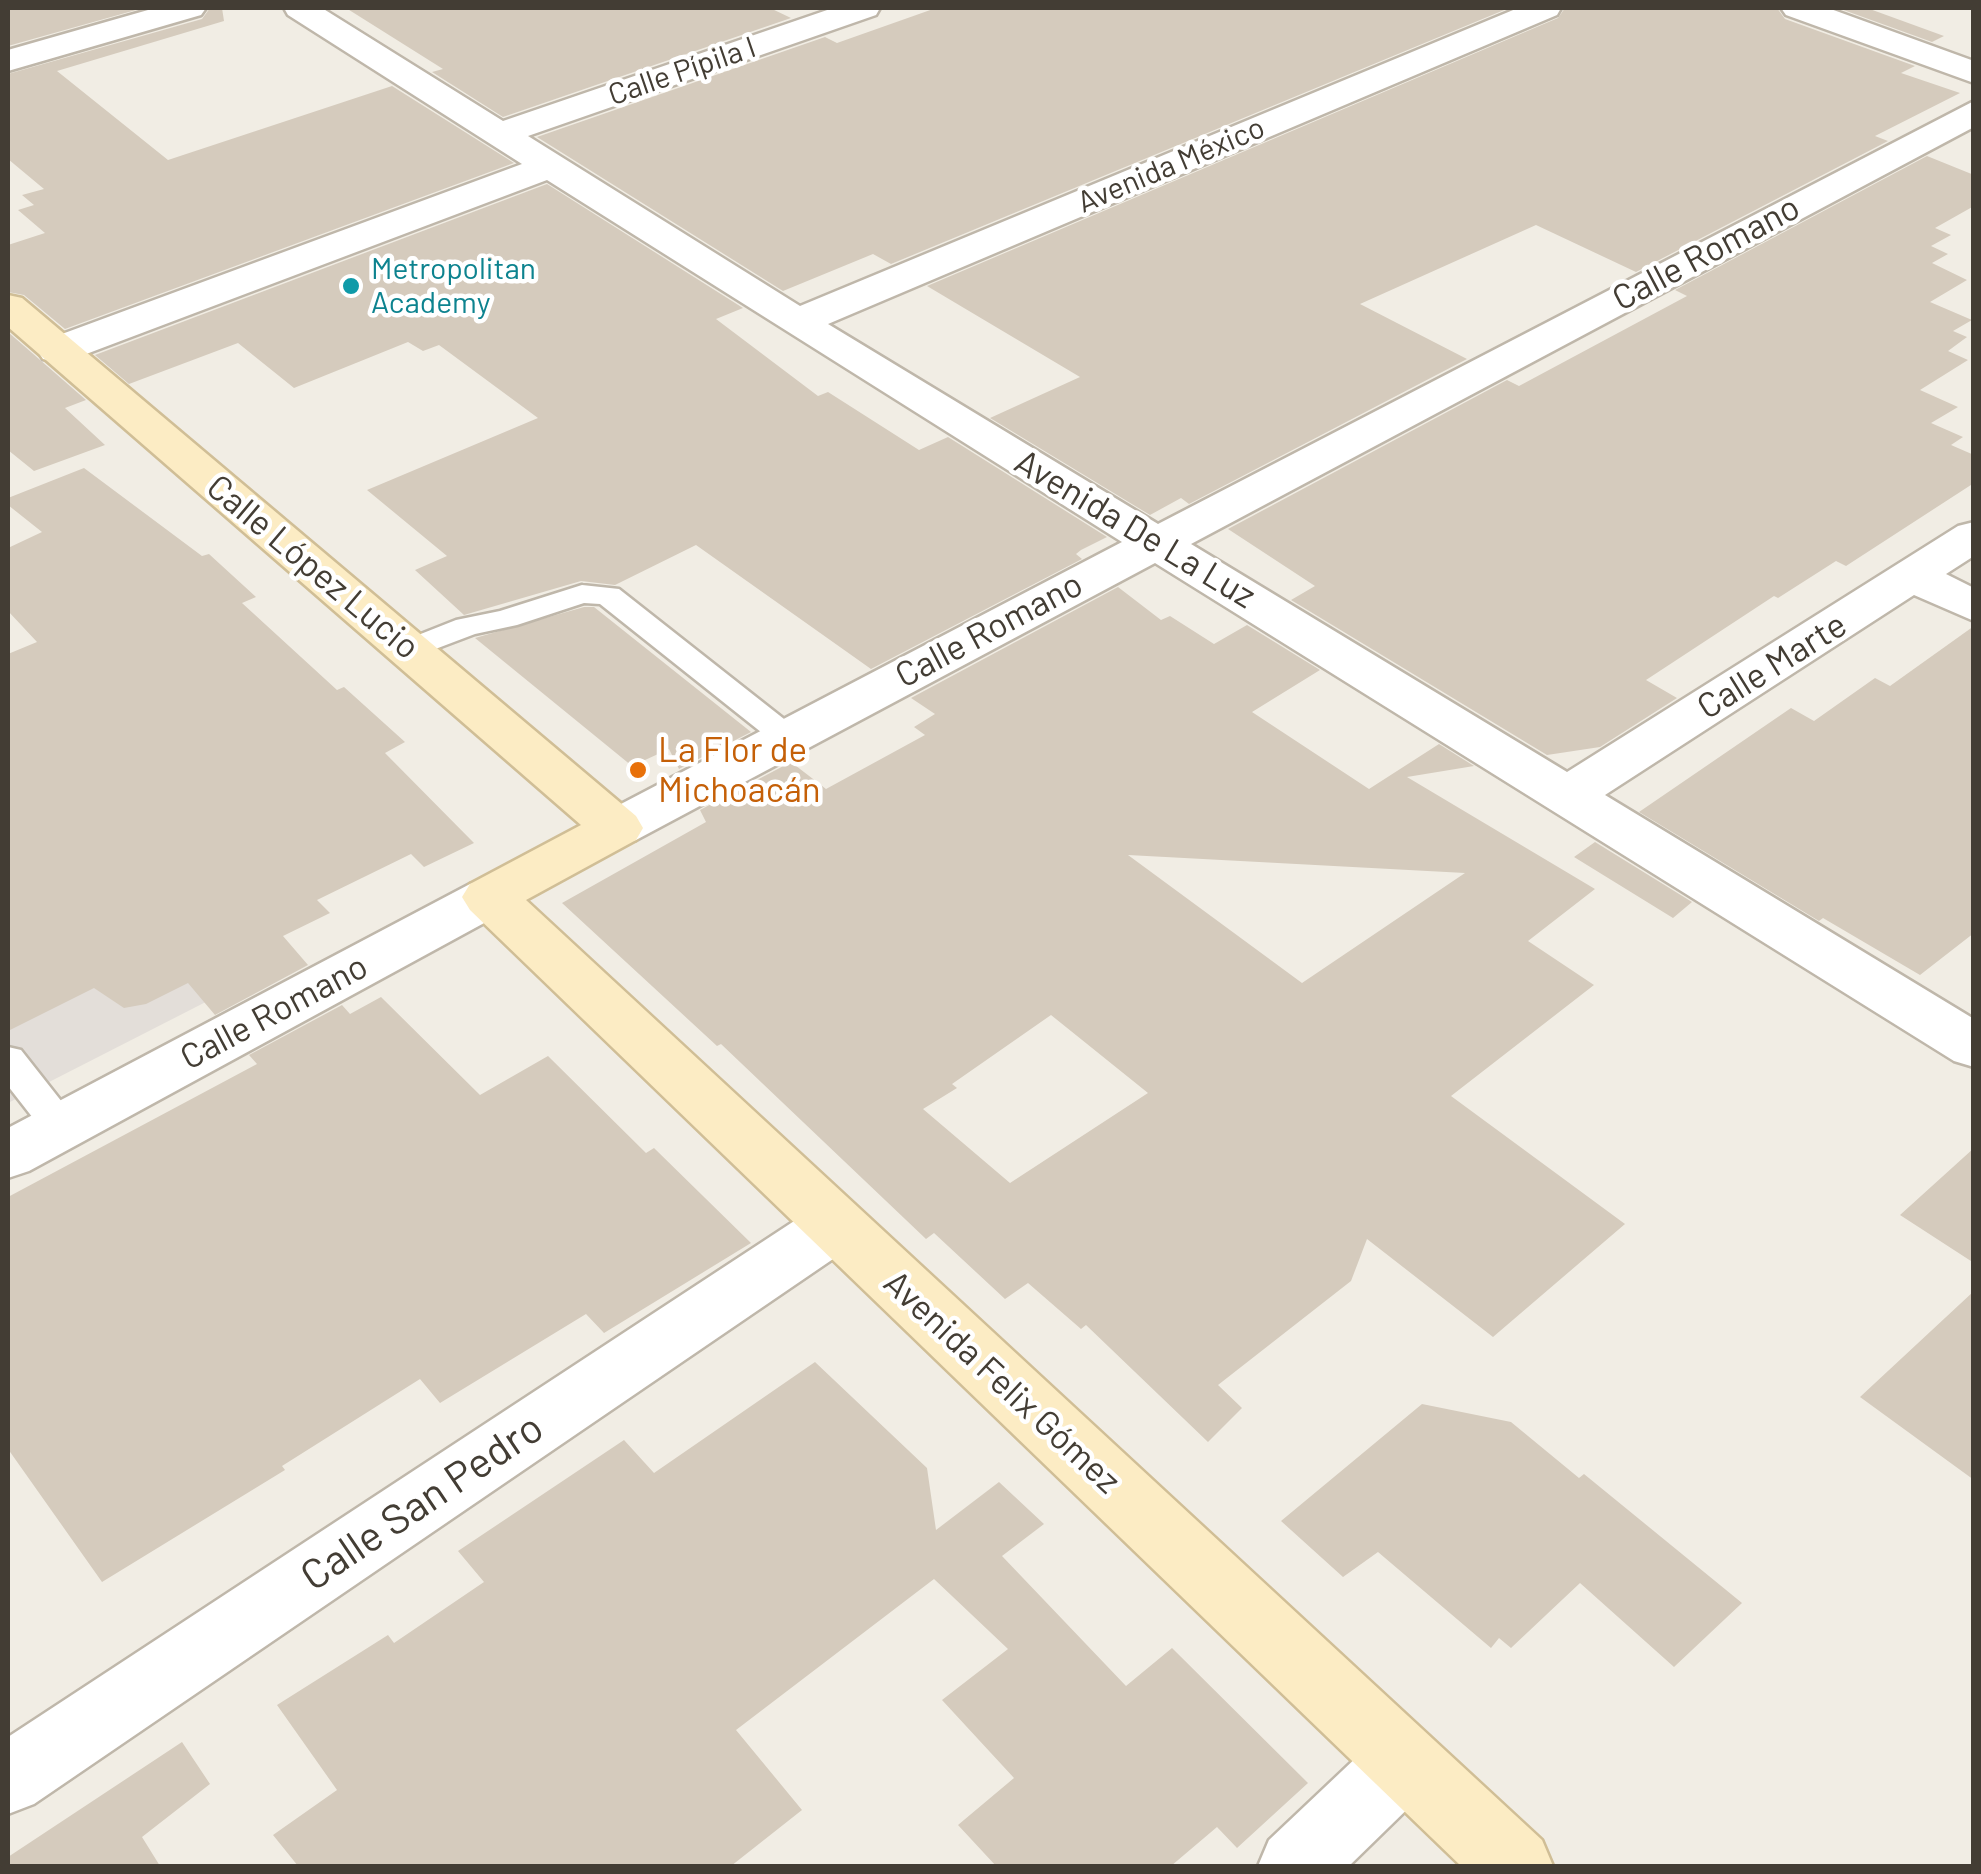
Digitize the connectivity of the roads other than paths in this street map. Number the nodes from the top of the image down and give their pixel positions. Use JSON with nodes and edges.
{"nodes":[{"id":1,"x":189,"y":8,"type":"edge"},
{"id":2,"x":300,"y":8,"type":"edge"},
{"id":3,"x":864,"y":8,"type":"edge"},
{"id":4,"x":1545,"y":8,"type":"edge"},
{"id":5,"x":1798,"y":8,"type":"edge"},
{"id":6,"x":8,"y":61,"type":"edge"},
{"id":7,"x":1974,"y":74,"type":"edge"},
{"id":8,"x":1974,"y":112,"type":"edge"},
{"id":9,"x":500,"y":134,"type":"junction"},
{"id":10,"x":551,"y":166,"type":"junction"},
{"id":11,"x":8,"y":307,"type":"edge"},
{"id":12,"x":797,"y":322,"type":"junction"},
{"id":13,"x":58,"y":350,"type":"junction"},
{"id":14,"x":1974,"y":536,"type":"edge"},
{"id":15,"x":1156,"y":542,"type":"junction"},
{"id":16,"x":1913,"y":576,"type":"junction"},
{"id":17,"x":1974,"y":607,"type":"edge"},
{"id":18,"x":410,"y":650,"type":"junction"},
{"id":19,"x":787,"y":737,"type":"junction"},
{"id":20,"x":1570,"y":794,"type":"junction"},
{"id":21,"x":618,"y":828,"type":"junction"},
{"id":22,"x":489,"y":897,"type":"junction"},
{"id":23,"x":1974,"y":1046,"type":"edge"},
{"id":24,"x":8,"y":1060,"type":"edge"},
{"id":25,"x":60,"y":1126,"type":"junction"},
{"id":26,"x":8,"y":1155,"type":"edge"},
{"id":27,"x":836,"y":1225,"type":"junction"},
{"id":28,"x":1404,"y":1762,"type":"junction"},
{"id":29,"x":8,"y":1779,"type":"edge"},
{"id":30,"x":1296,"y":1866,"type":"edge"},
{"id":31,"x":1515,"y":1866,"type":"edge"}],
"edges":[{"from":1,"to":6,"type":"street"},
{"from":2,"to":9,"type":"street","name":"Avenida De La Luz"},
{"from":3,"to":9,"type":"street","name":"Calle Pípila I"},
{"from":4,"to":12,"type":"street","name":"Avenida México"},
{"from":5,"to":7,"type":"street"},
{"from":8,"to":15,"type":"street","name":"Calle Romano"},
{"from":9,"to":10,"type":"street","name":"Avenida De La Luz"},
{"from":10,"to":12,"type":"street","name":"Avenida De La Luz"},
{"from":10,"to":13,"type":"street"},
{"from":11,"to":13,"type":"main road","name":"Calle López Lucio"},
{"from":12,"to":15,"type":"street","name":"Avenida De La Luz"},
{"from":13,"to":18,"type":"main road","name":"Calle López Lucio"},
{"from":14,"to":16,"type":"street","name":"Calle Marte"},
{"from":15,"to":19,"type":"street","name":"Calle Romano"},
{"from":15,"to":20,"type":"street","name":"Avenida De La Luz"},
{"from":16,"to":17,"type":"street"},
{"from":16,"to":20,"type":"street","name":"Calle Marte"},
{"from":18,"to":19,"type":"lane"},
{"from":18,"to":21,"type":"main road","name":"Calle López Lucio"},
{"from":19,"to":21,"type":"street","name":"Calle Romano"},
{"from":20,"to":23,"type":"street","name":"Avenida De La Luz"},
{"from":21,"to":22,"type":"main road","name":"Calle Romano"},
{"from":22,"to":25,"type":"street","name":"Calle Romano"},
{"from":22,"to":27,"type":"main road","name":"Avenida Felix Gómez"},
{"from":24,"to":25,"type":"lane"},
{"from":25,"to":26,"type":"street","name":"Calle Romano"},
{"from":27,"to":28,"type":"main road","name":"Avenida Felix Gómez"},
{"from":27,"to":29,"type":"street","name":"Calle San Pedro"},
{"from":28,"to":30,"type":"street"},
{"from":28,"to":31,"type":"main road","name":"Avenida Felix Gómez"}]}
